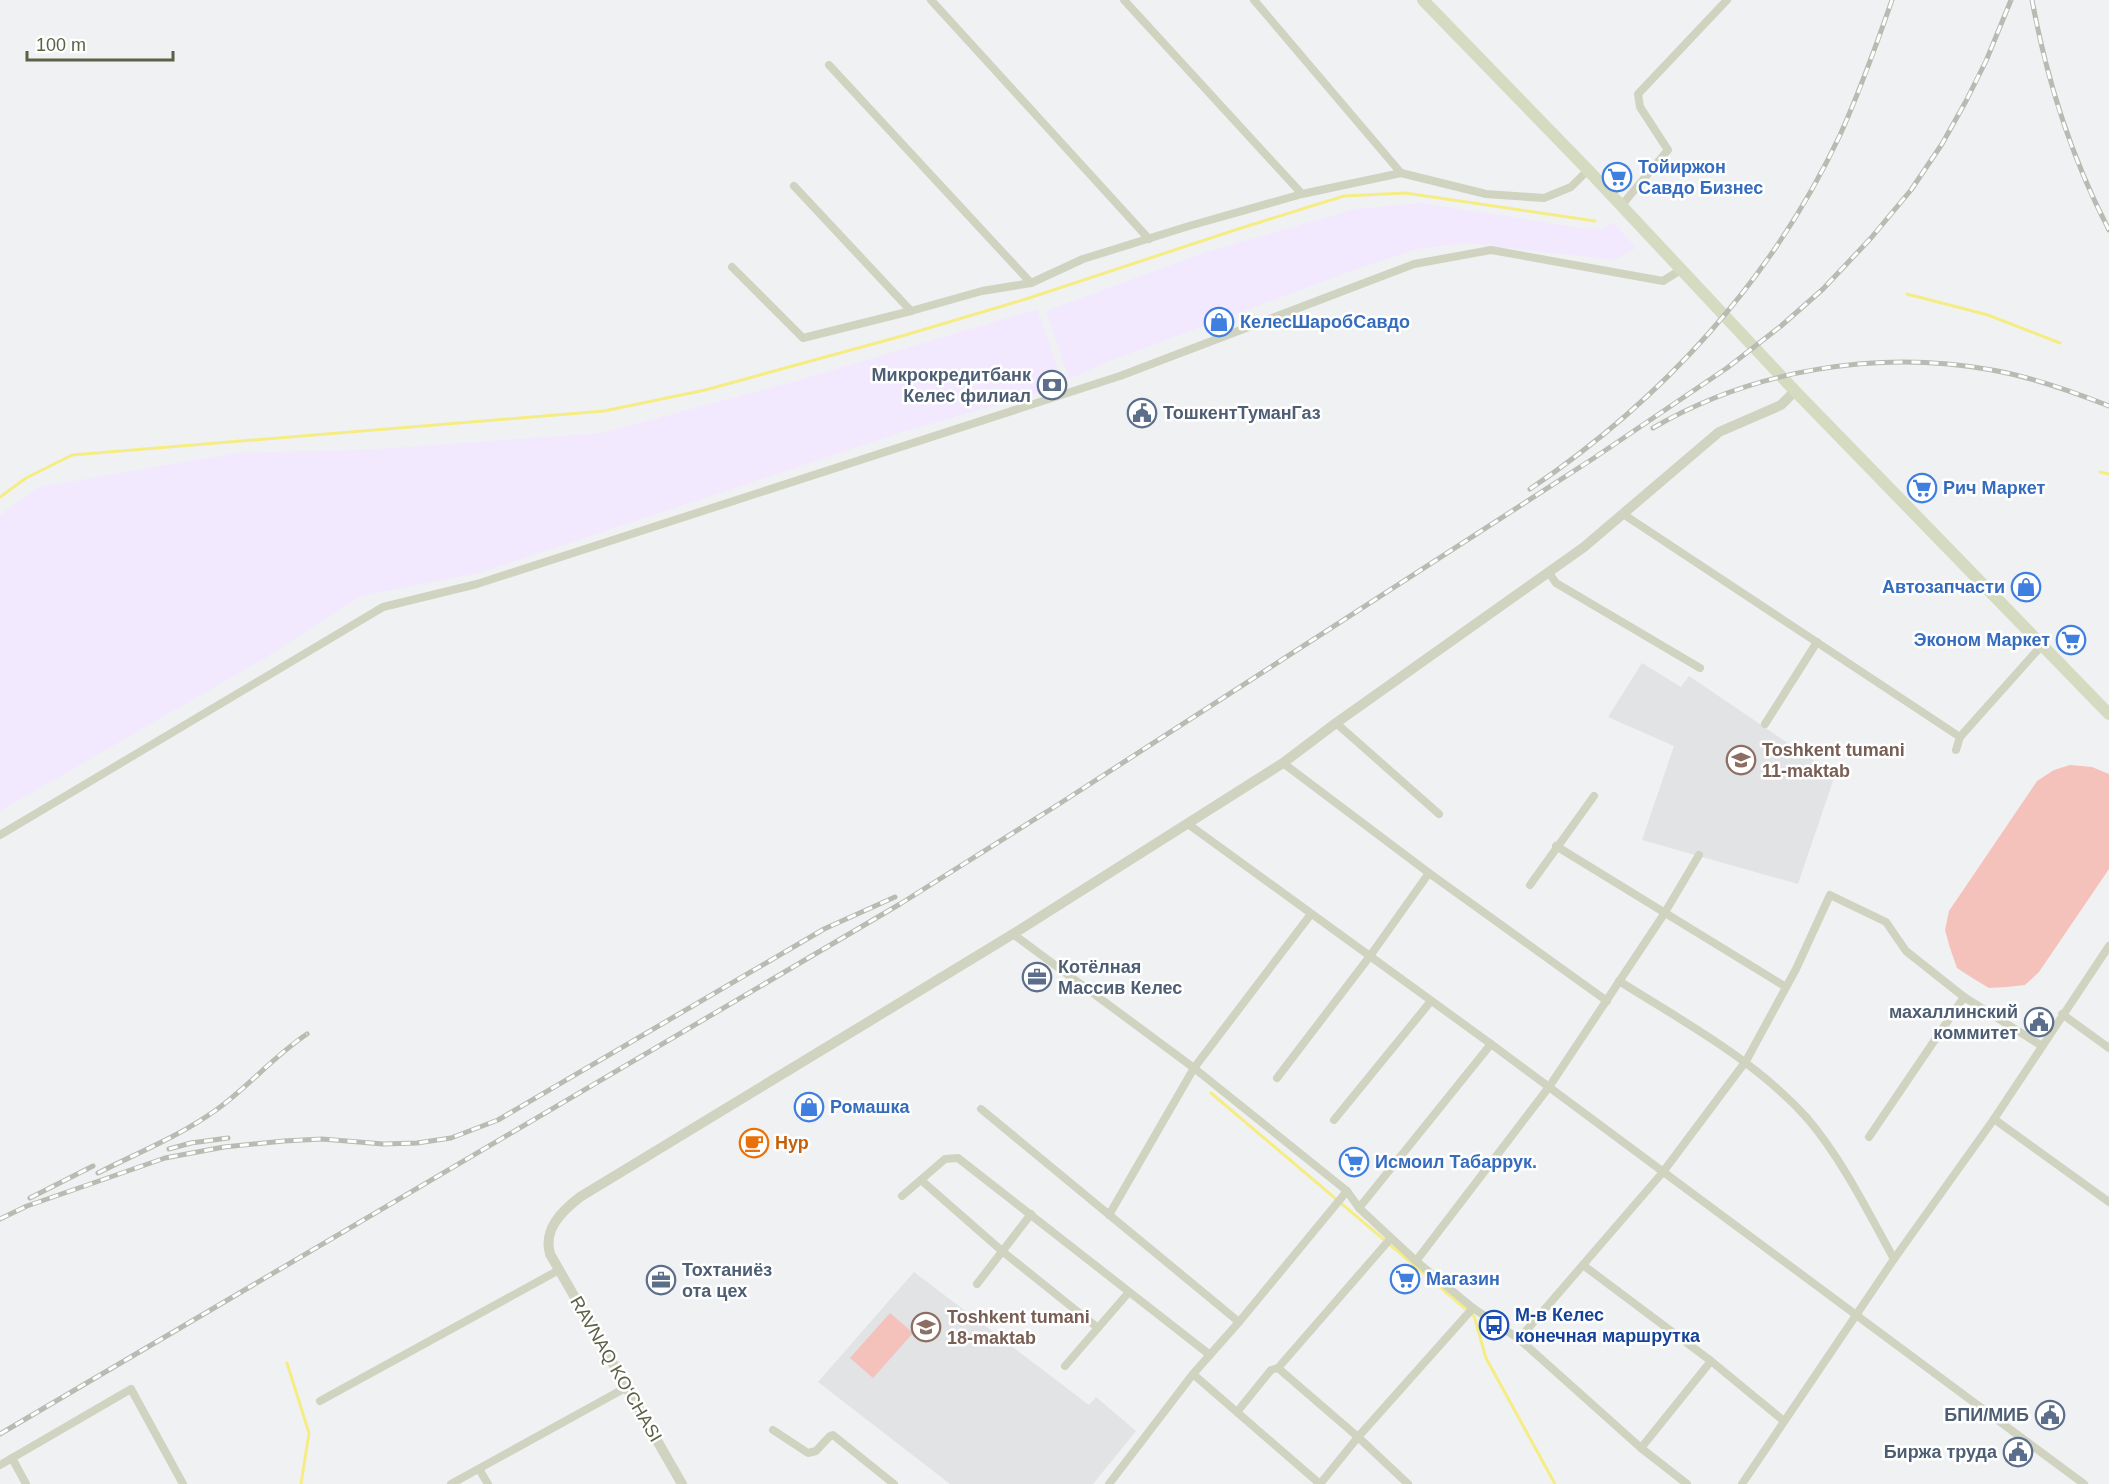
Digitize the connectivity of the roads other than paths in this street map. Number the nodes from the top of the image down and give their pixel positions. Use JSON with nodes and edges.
{"nodes":[{"id":1,"x":931,"y":0,"type":"edge"},
{"id":2,"x":1124,"y":0,"type":"edge"},
{"id":3,"x":1254,"y":0,"type":"edge"},
{"id":4,"x":1423,"y":0,"type":"edge"},
{"id":5,"x":1727,"y":0,"type":"edge"},
{"id":6,"x":829,"y":65,"type":"dead end"},
{"id":7,"x":1588,"y":170,"type":"junction"},
{"id":8,"x":1401,"y":173,"type":"junction"},
{"id":9,"x":794,"y":186,"type":"dead end"},
{"id":10,"x":1302,"y":194,"type":"junction"},
{"id":11,"x":1620,"y":206,"type":"junction"},
{"id":12,"x":1149,"y":239,"type":"junction"},
{"id":13,"x":732,"y":267,"type":"dead end"},
{"id":14,"x":1682,"y":270,"type":"junction"},
{"id":15,"x":1031,"y":283,"type":"junction"},
{"id":16,"x":911,"y":311,"type":"junction"},
{"id":17,"x":1795,"y":391,"type":"junction"},
{"id":18,"x":1623,"y":514,"type":"junction"},
{"id":19,"x":1549,"y":573,"type":"junction"},
{"id":20,"x":1817,"y":642,"type":"junction"},
{"id":21,"x":2043,"y":644,"type":"junction"},
{"id":22,"x":1700,"y":668,"type":"dead end"},
{"id":23,"x":2109,"y":714,"type":"edge"},
{"id":24,"x":1336,"y":723,"type":"junction"},
{"id":25,"x":1765,"y":724,"type":"dead end"},
{"id":26,"x":1959,"y":737,"type":"junction"},
{"id":27,"x":1956,"y":750,"type":"dead end"},
{"id":28,"x":1283,"y":763,"type":"junction"},
{"id":29,"x":1594,"y":796,"type":"dead end"},
{"id":30,"x":1439,"y":814,"type":"dead end"},
{"id":31,"x":1188,"y":825,"type":"junction"},
{"id":32,"x":0,"y":835,"type":"edge"},
{"id":33,"x":1556,"y":846,"type":"junction"},
{"id":34,"x":1699,"y":855,"type":"dead end"},
{"id":35,"x":1430,"y":873,"type":"junction"},
{"id":36,"x":1530,"y":885,"type":"dead end"},
{"id":37,"x":1311,"y":914,"type":"junction"},
{"id":38,"x":1665,"y":914,"type":"junction"},
{"id":39,"x":1013,"y":934,"type":"junction"},
{"id":40,"x":2109,"y":946,"type":"edge"},
{"id":41,"x":1370,"y":957,"type":"junction"},
{"id":42,"x":1619,"y":981,"type":"junction"},
{"id":43,"x":1786,"y":987,"type":"junction"},
{"id":44,"x":1964,"y":997,"type":"junction"},
{"id":45,"x":1431,"y":1001,"type":"junction"},
{"id":46,"x":1607,"y":1001,"type":"junction"},
{"id":47,"x":2062,"y":1014,"type":"junction"},
{"id":48,"x":1491,"y":1044,"type":"junction"},
{"id":49,"x":2042,"y":1046,"type":"junction"},
{"id":50,"x":2109,"y":1048,"type":"edge"},
{"id":51,"x":1746,"y":1061,"type":"junction"},
{"id":52,"x":1194,"y":1068,"type":"junction"},
{"id":53,"x":1277,"y":1078,"type":"dead end"},
{"id":54,"x":1549,"y":1088,"type":"junction"},
{"id":55,"x":981,"y":1108,"type":"dead end"},
{"id":56,"x":1994,"y":1119,"type":"junction"},
{"id":57,"x":1334,"y":1120,"type":"dead end"},
{"id":58,"x":1869,"y":1137,"type":"dead end"},
{"id":59,"x":1663,"y":1172,"type":"junction"},
{"id":60,"x":921,"y":1180,"type":"junction"},
{"id":61,"x":1347,"y":1191,"type":"junction"},
{"id":62,"x":902,"y":1196,"type":"dead end"},
{"id":63,"x":2109,"y":1202,"type":"edge"},
{"id":64,"x":1359,"y":1208,"type":"junction"},
{"id":65,"x":1031,"y":1214,"type":"junction"},
{"id":66,"x":1109,"y":1215,"type":"junction"},
{"id":67,"x":1391,"y":1238,"type":"junction"},
{"id":68,"x":1002,"y":1251,"type":"junction"},
{"id":69,"x":1894,"y":1259,"type":"junction"},
{"id":70,"x":1416,"y":1261,"type":"junction"},
{"id":71,"x":1583,"y":1264,"type":"junction"},
{"id":72,"x":559,"y":1270,"type":"junction"},
{"id":73,"x":977,"y":1284,"type":"dead end"},
{"id":74,"x":1129,"y":1292,"type":"junction"},
{"id":75,"x":1473,"y":1308,"type":"junction"},
{"id":76,"x":1856,"y":1315,"type":"junction"},
{"id":77,"x":1239,"y":1322,"type":"junction"},
{"id":78,"x":1098,"y":1328,"type":"junction"},
{"id":79,"x":1519,"y":1339,"type":"junction"},
{"id":80,"x":1210,"y":1355,"type":"junction"},
{"id":81,"x":1711,"y":1362,"type":"junction"},
{"id":82,"x":1065,"y":1366,"type":"dead end"},
{"id":83,"x":1278,"y":1368,"type":"junction"},
{"id":84,"x":1193,"y":1374,"type":"junction"},
{"id":85,"x":627,"y":1387,"type":"junction"},
{"id":86,"x":320,"y":1401,"type":"dead end"},
{"id":87,"x":1237,"y":1412,"type":"junction"},
{"id":88,"x":1784,"y":1421,"type":"junction"},
{"id":89,"x":773,"y":1430,"type":"dead end"},
{"id":90,"x":1358,"y":1437,"type":"junction"},
{"id":91,"x":1641,"y":1448,"type":"junction"},
{"id":92,"x":12,"y":1458,"type":"junction"},
{"id":93,"x":0,"y":1466,"type":"edge"},
{"id":94,"x":479,"y":1468,"type":"junction"},
{"id":95,"x":26,"y":1484,"type":"edge"},
{"id":96,"x":183,"y":1484,"type":"edge"},
{"id":97,"x":451,"y":1484,"type":"edge"},
{"id":98,"x":488,"y":1484,"type":"edge"},
{"id":99,"x":682,"y":1484,"type":"edge"},
{"id":100,"x":894,"y":1484,"type":"edge"},
{"id":101,"x":1109,"y":1484,"type":"edge"},
{"id":102,"x":1408,"y":1484,"type":"edge"},
{"id":103,"x":1686,"y":1484,"type":"edge"},
{"id":104,"x":1742,"y":1484,"type":"edge"},
{"id":105,"x":2084,"y":1484,"type":"edge"}],
"edges":[{"from":1,"to":12,"type":"street"},
{"from":2,"to":10,"type":"street"},
{"from":3,"to":8,"type":"street"},
{"from":4,"to":7,"type":"main road"},
{"from":5,"to":11,"type":"street"},
{"from":6,"to":15,"type":"street"},
{"from":7,"to":8,"type":"street"},
{"from":7,"to":11,"type":"main road"},
{"from":8,"to":10,"type":"street"},
{"from":9,"to":16,"type":"street"},
{"from":10,"to":12,"type":"street"},
{"from":11,"to":14,"type":"main road"},
{"from":12,"to":15,"type":"street"},
{"from":13,"to":16,"type":"street"},
{"from":14,"to":17,"type":"main road"},
{"from":14,"to":32,"type":"street"},
{"from":15,"to":16,"type":"street"},
{"from":17,"to":18,"type":"street"},
{"from":17,"to":21,"type":"main road"},
{"from":18,"to":19,"type":"street"},
{"from":18,"to":20,"type":"street"},
{"from":19,"to":22,"type":"street"},
{"from":19,"to":24,"type":"street"},
{"from":20,"to":25,"type":"street"},
{"from":20,"to":26,"type":"street"},
{"from":21,"to":23,"type":"main road"},
{"from":21,"to":26,"type":"street"},
{"from":24,"to":28,"type":"street"},
{"from":24,"to":30,"type":"street"},
{"from":26,"to":27,"type":"street"},
{"from":28,"to":31,"type":"street"},
{"from":28,"to":35,"type":"street"},
{"from":29,"to":33,"type":"street"},
{"from":31,"to":37,"type":"street"},
{"from":31,"to":39,"type":"street"},
{"from":33,"to":36,"type":"street"},
{"from":33,"to":38,"type":"street"},
{"from":34,"to":38,"type":"street"},
{"from":35,"to":41,"type":"street"},
{"from":35,"to":46,"type":"street"},
{"from":37,"to":41,"type":"street"},
{"from":37,"to":52,"type":"street"},
{"from":38,"to":42,"type":"street"},
{"from":38,"to":43,"type":"street"},
{"from":39,"to":52,"type":"street"},
{"from":39,"to":72,"type":"street","name":"RAVNAQ KO‘CHASI"},
{"from":40,"to":47,"type":"street"},
{"from":41,"to":45,"type":"street"},
{"from":41,"to":53,"type":"street"},
{"from":42,"to":46,"type":"street"},
{"from":42,"to":51,"type":"street"},
{"from":43,"to":44,"type":"street"},
{"from":43,"to":51,"type":"street"},
{"from":44,"to":49,"type":"street"},
{"from":44,"to":58,"type":"street"},
{"from":45,"to":48,"type":"street"},
{"from":45,"to":57,"type":"street"},
{"from":46,"to":54,"type":"street"},
{"from":47,"to":49,"type":"street"},
{"from":47,"to":50,"type":"street"},
{"from":48,"to":54,"type":"street"},
{"from":48,"to":64,"type":"street"},
{"from":49,"to":56,"type":"street"},
{"from":51,"to":59,"type":"street"},
{"from":51,"to":69,"type":"street"},
{"from":52,"to":61,"type":"street"},
{"from":52,"to":66,"type":"street"},
{"from":54,"to":59,"type":"street"},
{"from":54,"to":70,"type":"street"},
{"from":55,"to":66,"type":"street"},
{"from":56,"to":63,"type":"street"},
{"from":56,"to":69,"type":"street"},
{"from":59,"to":71,"type":"street"},
{"from":59,"to":76,"type":"street"},
{"from":60,"to":62,"type":"street"},
{"from":60,"to":65,"type":"street"},
{"from":60,"to":68,"type":"street"},
{"from":61,"to":64,"type":"street"},
{"from":61,"to":77,"type":"street"},
{"from":64,"to":67,"type":"street"},
{"from":65,"to":68,"type":"street"},
{"from":65,"to":74,"type":"street"},
{"from":66,"to":77,"type":"street"},
{"from":67,"to":70,"type":"street"},
{"from":67,"to":83,"type":"street"},
{"from":68,"to":73,"type":"street"},
{"from":68,"to":78,"type":"street"},
{"from":69,"to":76,"type":"street"},
{"from":70,"to":75,"type":"street"},
{"from":71,"to":79,"type":"street"},
{"from":71,"to":81,"type":"street"},
{"from":72,"to":85,"type":"street","name":"RAVNAQ KO‘CHASI"},
{"from":72,"to":86,"type":"street"},
{"from":74,"to":78,"type":"street"},
{"from":74,"to":80,"type":"street"},
{"from":75,"to":79,"type":"street"},
{"from":75,"to":90,"type":"street"},
{"from":76,"to":88,"type":"street"},
{"from":76,"to":105,"type":"street"},
{"from":77,"to":80,"type":"street"},
{"from":78,"to":82,"type":"street"},
{"from":79,"to":91,"type":"street"},
{"from":80,"to":84,"type":"street"},
{"from":81,"to":88,"type":"street"},
{"from":81,"to":91,"type":"street"},
{"from":83,"to":87,"type":"street"},
{"from":83,"to":90,"type":"street"},
{"from":84,"to":87,"type":"street"},
{"from":84,"to":101,"type":"street"},
{"from":85,"to":94,"type":"street"},
{"from":85,"to":99,"type":"street","name":"RAVNAQ KO‘CHASI"},
{"from":87,"to":90,"type":"street"},
{"from":88,"to":104,"type":"street"},
{"from":89,"to":100,"type":"street"},
{"from":90,"to":102,"type":"street"},
{"from":91,"to":103,"type":"street"},
{"from":92,"to":93,"type":"street"},
{"from":92,"to":95,"type":"street"},
{"from":92,"to":96,"type":"street"},
{"from":94,"to":97,"type":"street"},
{"from":94,"to":98,"type":"street"}]}
